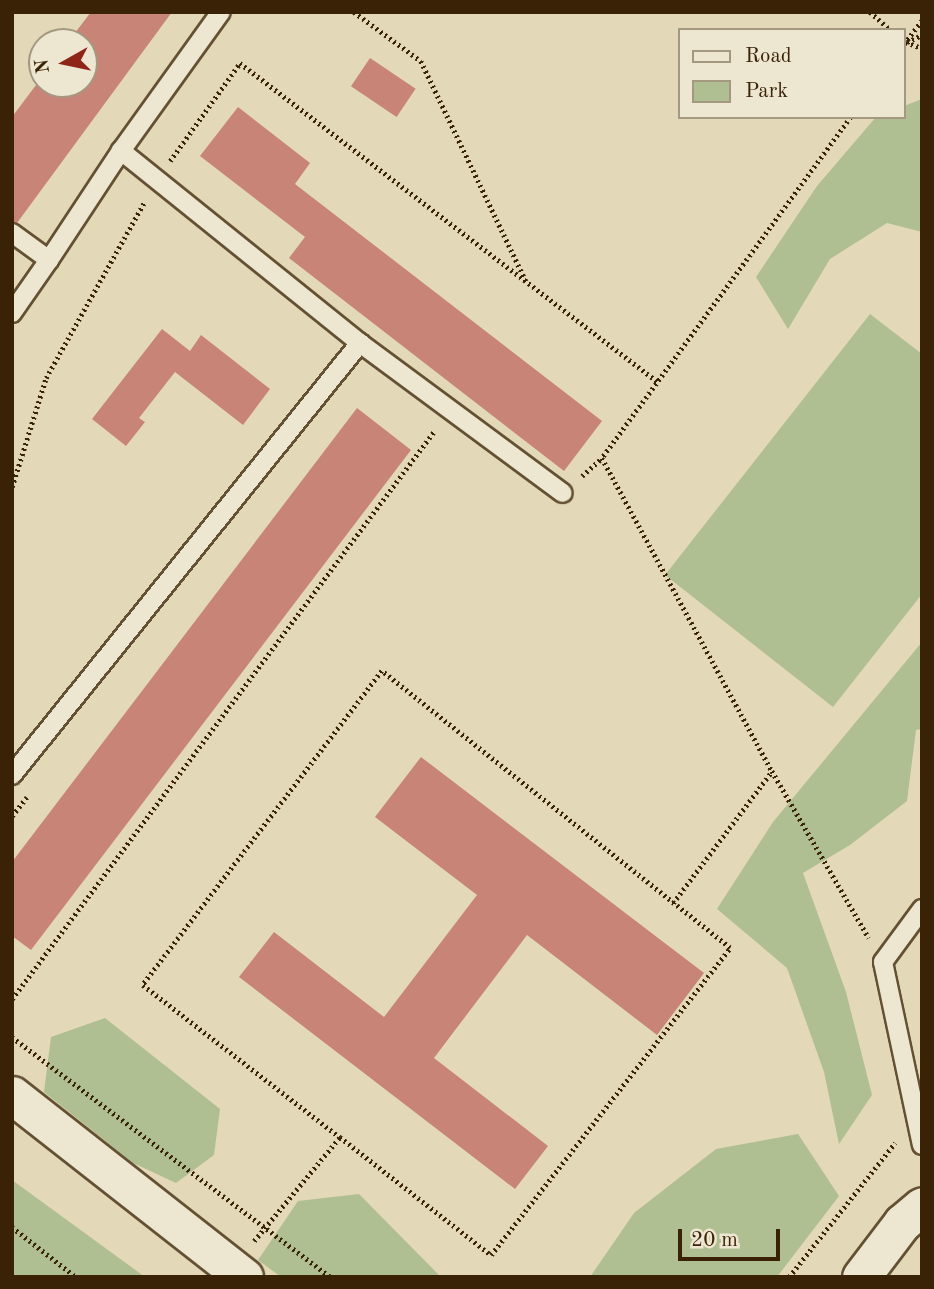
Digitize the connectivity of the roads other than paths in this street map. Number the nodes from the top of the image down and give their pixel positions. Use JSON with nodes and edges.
{"nodes":[{"id":1,"x":220,"y":12,"type":"edge"},
{"id":2,"x":121,"y":151,"type":"junction"},
{"id":3,"x":12,"y":233,"type":"edge"},
{"id":4,"x":49,"y":261,"type":"junction"},
{"id":5,"x":12,"y":313,"type":"edge"},
{"id":6,"x":360,"y":343,"type":"junction"},
{"id":7,"x":563,"y":493,"type":"dead end"},
{"id":8,"x":12,"y":775,"type":"edge"},
{"id":9,"x":922,"y":909,"type":"edge"},
{"id":10,"x":12,"y":1095,"type":"edge"},
{"id":11,"x":922,"y":1145,"type":"edge"},
{"id":12,"x":922,"y":1206,"type":"edge"},
{"id":13,"x":239,"y":1273,"type":"edge"},
{"id":14,"x":861,"y":1277,"type":"edge"}],
"edges":[{"from":1,"to":2,"type":"lane"},
{"from":2,"to":4,"type":"lane"},
{"from":2,"to":6,"type":"lane"},
{"from":3,"to":4,"type":"lane"},
{"from":4,"to":5,"type":"lane"},
{"from":6,"to":7,"type":"lane"},
{"from":6,"to":8,"type":"lane"},
{"from":9,"to":11,"type":"lane"},
{"from":10,"to":13,"type":"street"},
{"from":12,"to":14,"type":"street"}]}
